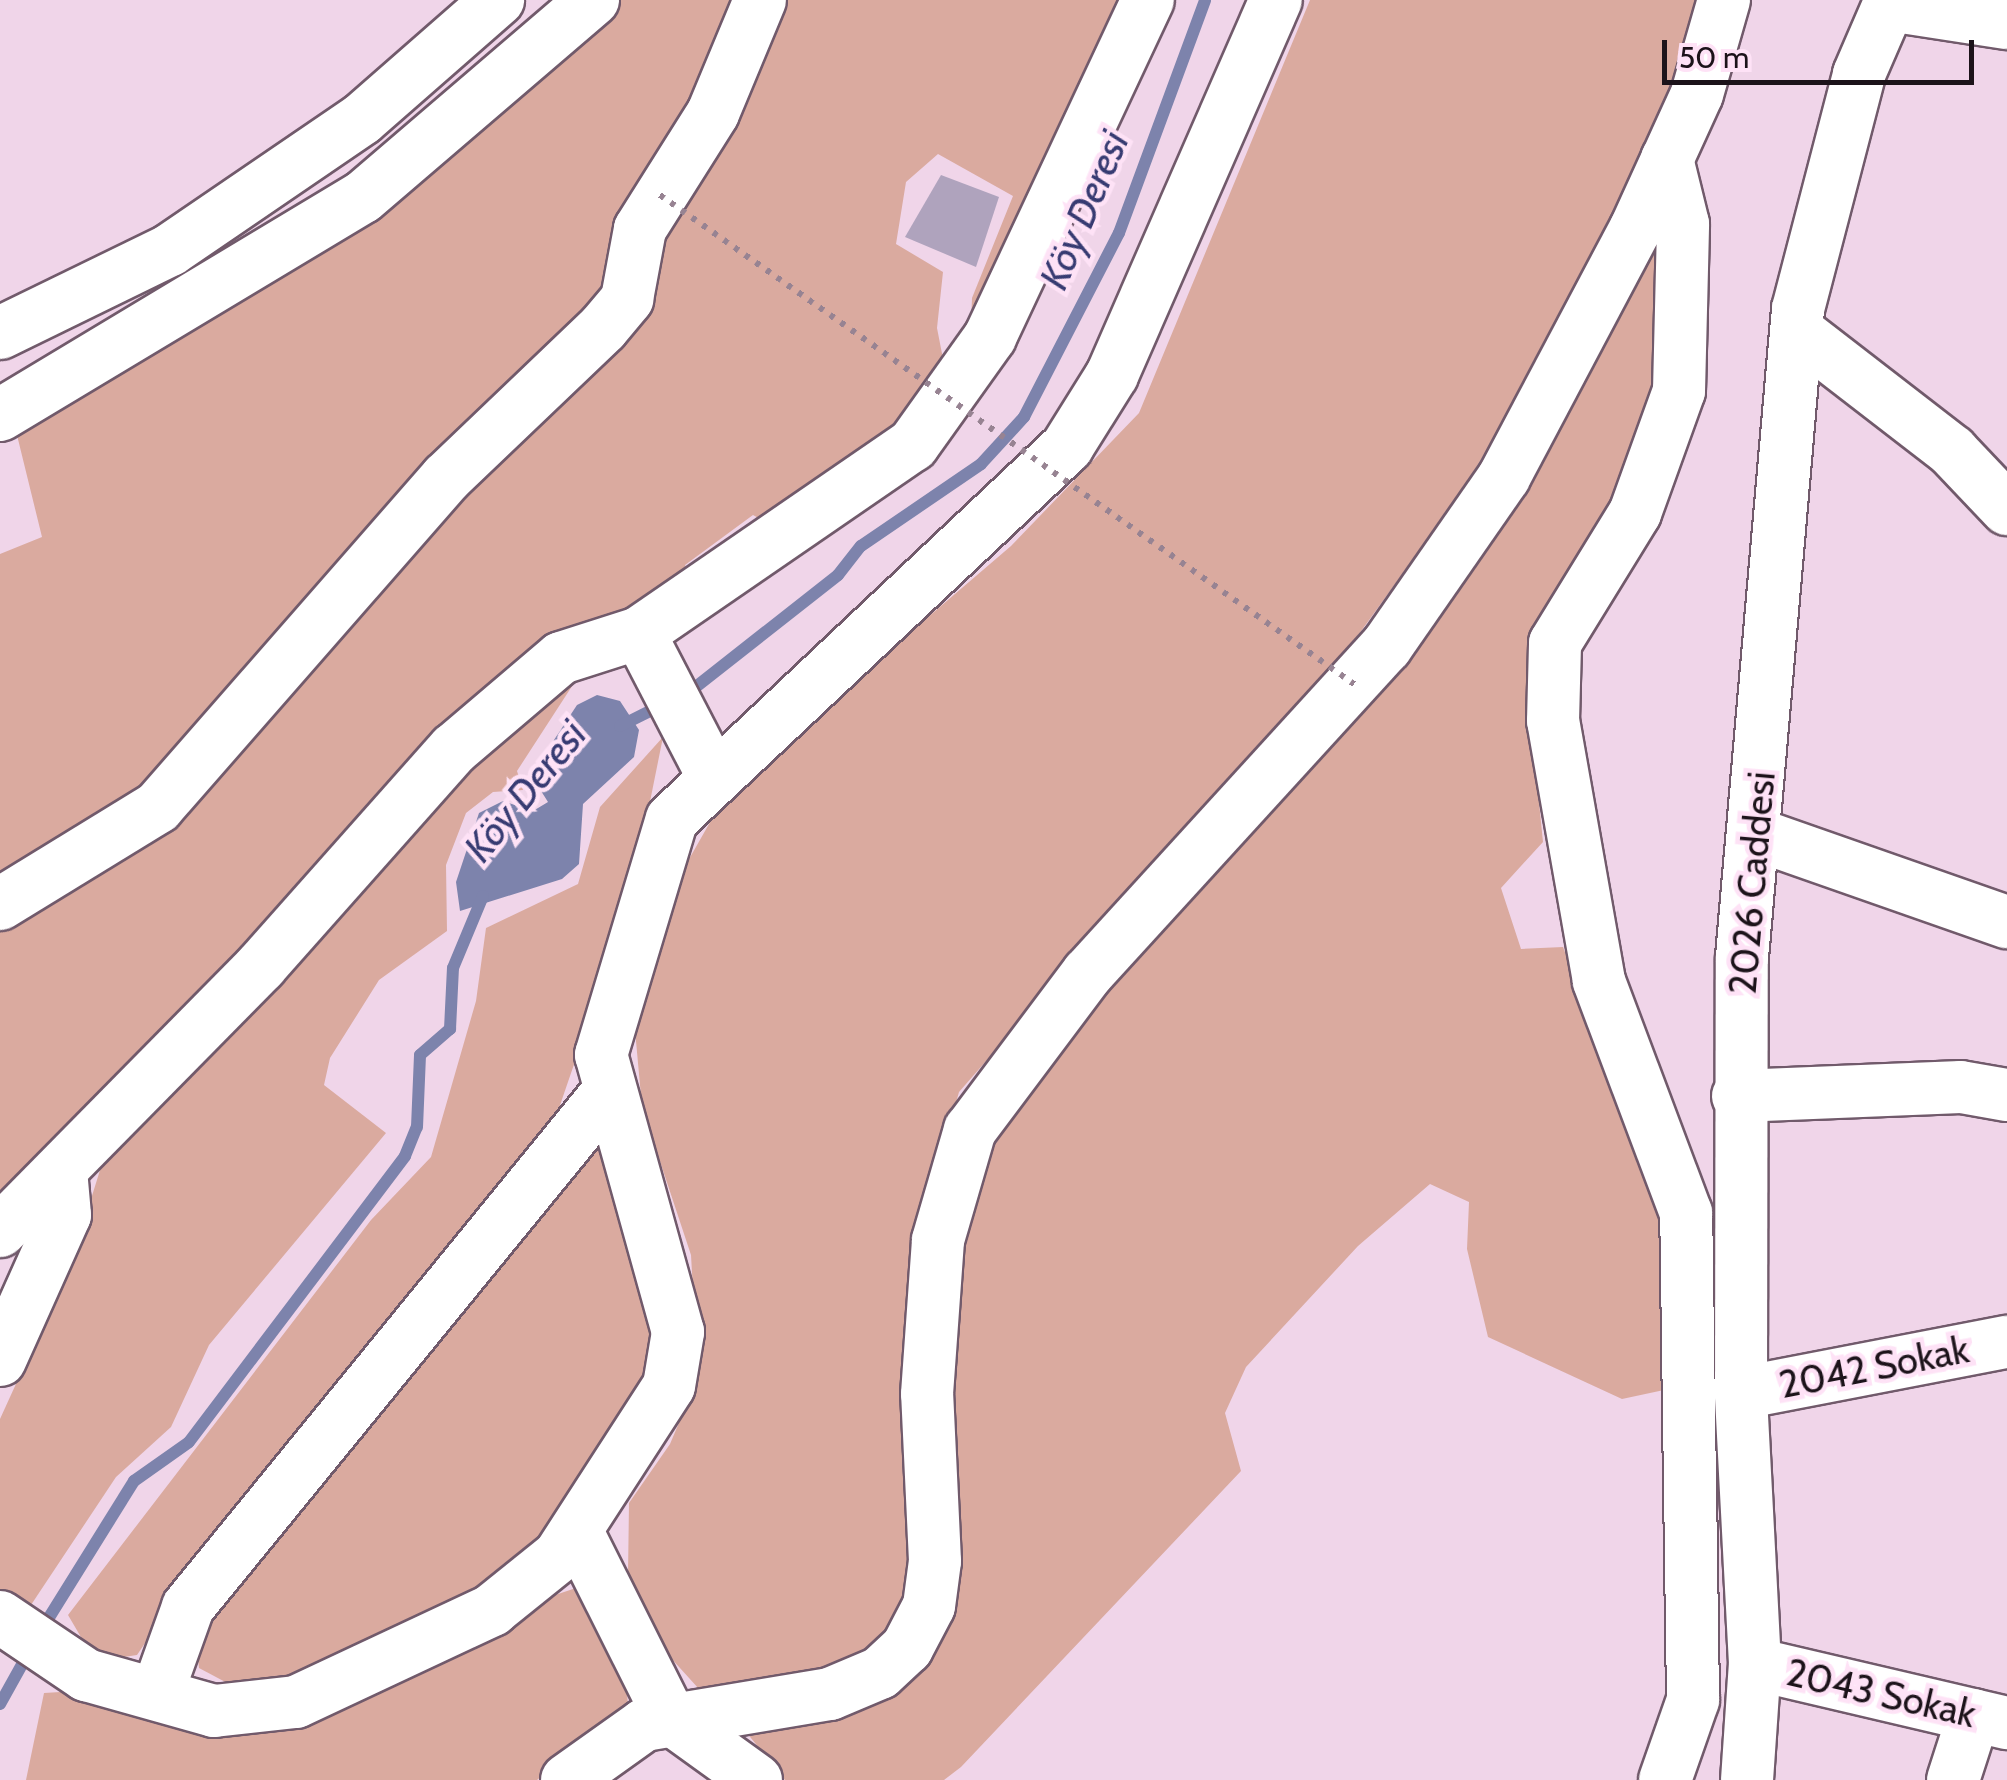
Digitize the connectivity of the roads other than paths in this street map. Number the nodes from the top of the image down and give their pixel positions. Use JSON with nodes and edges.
{"nodes":[{"id":1,"x":498,"y":0,"type":"edge"},
{"id":2,"x":593,"y":0,"type":"edge"},
{"id":3,"x":760,"y":0,"type":"edge"},
{"id":4,"x":1148,"y":0,"type":"edge"},
{"id":5,"x":1276,"y":0,"type":"edge"},
{"id":6,"x":1724,"y":0,"type":"edge"},
{"id":7,"x":1890,"y":3,"type":"edge"},
{"id":8,"x":2007,"y":24,"type":"edge"},
{"id":9,"x":1667,"y":159,"type":"junction"},
{"id":10,"x":1797,"y":331,"type":"junction"},
{"id":11,"x":0,"y":333,"type":"edge"},
{"id":12,"x":0,"y":415,"type":"edge"},
{"id":13,"x":2007,"y":509,"type":"edge"},
{"id":14,"x":639,"y":633,"type":"junction"},
{"id":15,"x":712,"y":774,"type":"junction"},
{"id":16,"x":1758,"y":835,"type":"junction"},
{"id":17,"x":0,"y":904,"type":"edge"},
{"id":18,"x":2007,"y":922,"type":"edge"},
{"id":19,"x":2007,"y":1095,"type":"edge"},
{"id":20,"x":605,"y":1096,"type":"junction"},
{"id":21,"x":1738,"y":1096,"type":"junction"},
{"id":22,"x":61,"y":1170,"type":"junction"},
{"id":23,"x":0,"y":1231,"type":"edge"},
{"id":24,"x":2007,"y":1342,"type":"edge"},
{"id":25,"x":0,"y":1360,"type":"edge"},
{"id":26,"x":1742,"y":1392,"type":"junction"},
{"id":27,"x":577,"y":1532,"type":"junction"},
{"id":28,"x":0,"y":1617,"type":"edge"},
{"id":29,"x":1755,"y":1664,"type":"junction"},
{"id":30,"x":158,"y":1691,"type":"junction"},
{"id":31,"x":670,"y":1718,"type":"junction"},
{"id":32,"x":1990,"y":1719,"type":"edge"},
{"id":33,"x":567,"y":1780,"type":"edge"},
{"id":34,"x":756,"y":1780,"type":"edge"},
{"id":35,"x":1666,"y":1780,"type":"edge"},
{"id":36,"x":1747,"y":1780,"type":"edge"},
{"id":37,"x":1954,"y":1780,"type":"edge"}],
"edges":[{"from":1,"to":11,"type":"street"},
{"from":2,"to":12,"type":"street"},
{"from":3,"to":17,"type":"street"},
{"from":4,"to":14,"type":"street"},
{"from":5,"to":15,"type":"street"},
{"from":6,"to":9,"type":"street"},
{"from":7,"to":8,"type":"street"},
{"from":7,"to":10,"type":"street","name":"2026 Caddesi"},
{"from":9,"to":31,"type":"street"},
{"from":9,"to":35,"type":"street"},
{"from":10,"to":13,"type":"street"},
{"from":10,"to":16,"type":"street","name":"2026 Caddesi"},
{"from":14,"to":15,"type":"street"},
{"from":14,"to":22,"type":"street"},
{"from":15,"to":20,"type":"street"},
{"from":16,"to":18,"type":"street"},
{"from":16,"to":21,"type":"street","name":"2026 Caddesi"},
{"from":19,"to":21,"type":"street"},
{"from":20,"to":27,"type":"street"},
{"from":20,"to":30,"type":"street"},
{"from":21,"to":26,"type":"street","name":"2026 Caddesi"},
{"from":22,"to":23,"type":"street"},
{"from":22,"to":25,"type":"street"},
{"from":24,"to":26,"type":"street","name":"2042 Sokak"},
{"from":26,"to":29,"type":"street","name":"2026 Caddesi"},
{"from":27,"to":30,"type":"street"},
{"from":27,"to":31,"type":"street"},
{"from":28,"to":30,"type":"street"},
{"from":29,"to":32,"type":"street","name":"2043 Sokak"},
{"from":29,"to":36,"type":"street","name":"2026 Caddesi"},
{"from":31,"to":33,"type":"street"},
{"from":31,"to":34,"type":"street"},
{"from":32,"to":37,"type":"street"}]}
